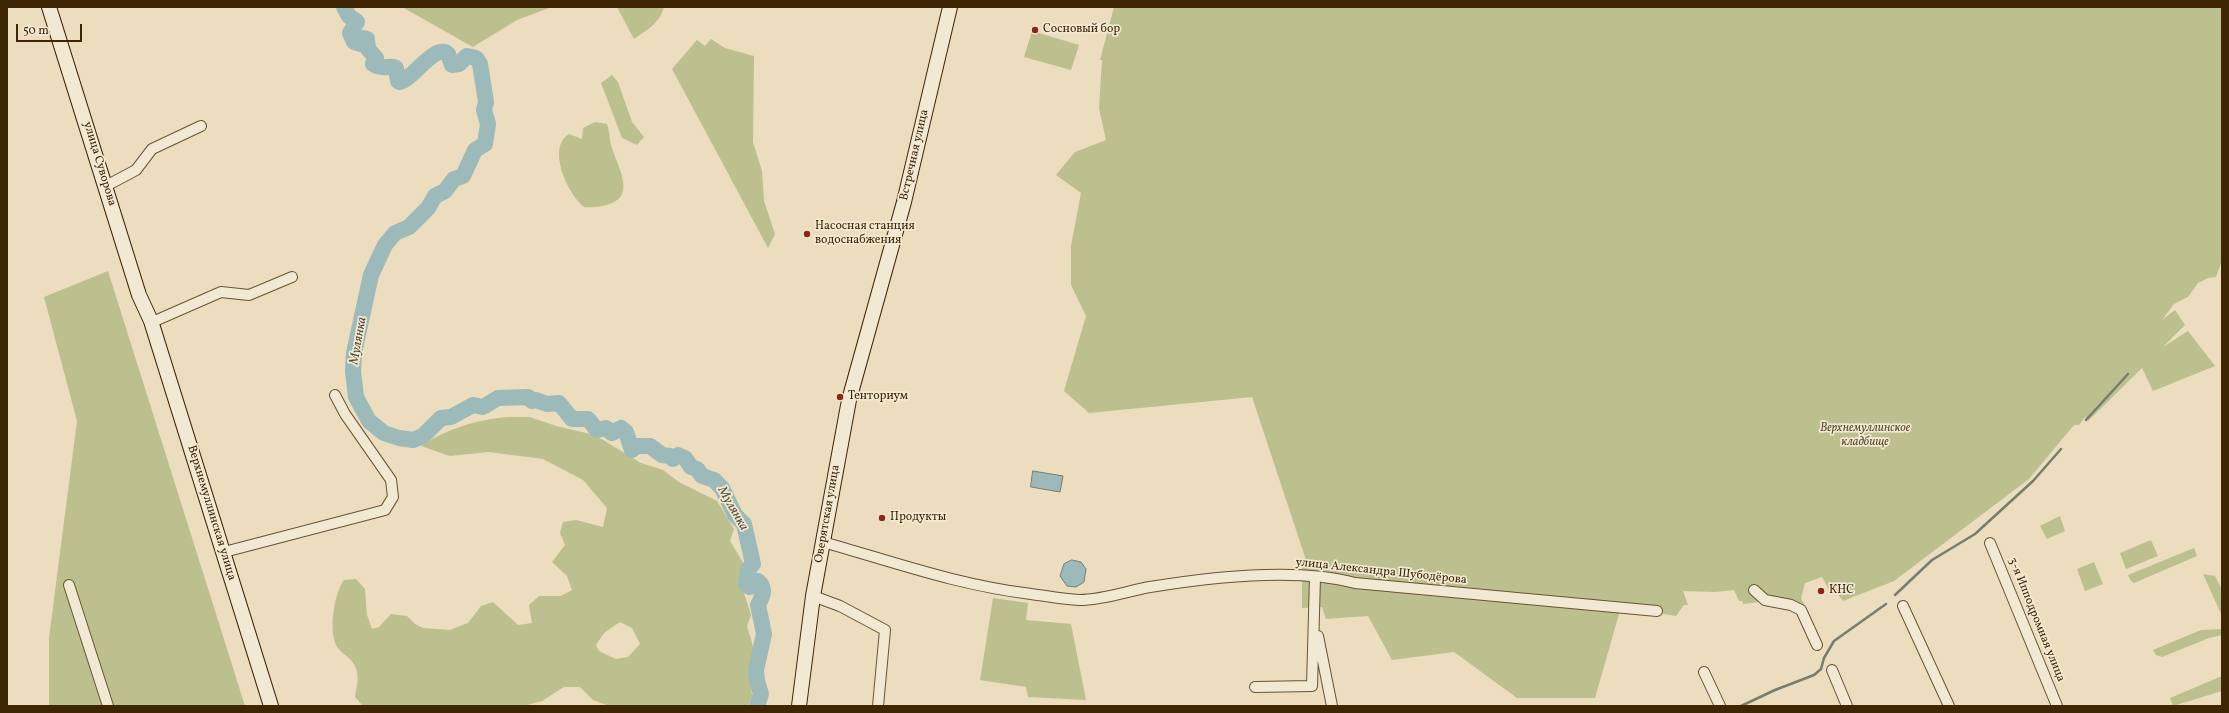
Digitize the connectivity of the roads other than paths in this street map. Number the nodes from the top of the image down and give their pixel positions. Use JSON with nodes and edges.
{"nodes":[{"id":1,"x":49,"y":7,"type":"edge"},
{"id":2,"x":950,"y":7,"type":"edge"},
{"id":3,"x":201,"y":126,"type":"dead end"},
{"id":4,"x":106,"y":186,"type":"junction"},
{"id":5,"x":292,"y":277,"type":"dead end"},
{"id":6,"x":151,"y":320,"type":"junction"},
{"id":7,"x":869,"y":325,"type":"joint"},
{"id":8,"x":335,"y":395,"type":"dead end"},
{"id":9,"x":823,"y":542,"type":"junction"},
{"id":10,"x":1990,"y":543,"type":"dead end"},
{"id":11,"x":222,"y":550,"type":"junction"},
{"id":12,"x":1315,"y":577,"type":"junction"},
{"id":13,"x":69,"y":585,"type":"dead end"},
{"id":14,"x":1754,"y":590,"type":"dead end"},
{"id":15,"x":813,"y":596,"type":"junction"},
{"id":16,"x":1903,"y":606,"type":"dead end"},
{"id":17,"x":1657,"y":611,"type":"dead end"},
{"id":18,"x":1314,"y":621,"type":"junction"},
{"id":19,"x":1817,"y":645,"type":"dead end"},
{"id":20,"x":1832,"y":670,"type":"dead end"},
{"id":21,"x":1704,"y":672,"type":"dead end"},
{"id":22,"x":1255,"y":687,"type":"dead end"},
{"id":23,"x":1718,"y":704,"type":"edge"},
{"id":24,"x":108,"y":706,"type":"edge"},
{"id":25,"x":271,"y":706,"type":"edge"},
{"id":26,"x":799,"y":706,"type":"edge"},
{"id":27,"x":878,"y":706,"type":"edge"},
{"id":28,"x":1332,"y":706,"type":"edge"},
{"id":29,"x":1847,"y":706,"type":"edge"},
{"id":30,"x":1949,"y":706,"type":"edge"},
{"id":31,"x":2057,"y":706,"type":"edge"}],
"edges":[{"from":1,"to":4,"type":"street","name":"улица Суворова"},
{"from":2,"to":7,"type":"street","name":"Встречная улица"},
{"from":3,"to":4,"type":"street"},
{"from":4,"to":6,"type":"street","name":"улица Суворова"},
{"from":5,"to":6,"type":"street"},
{"from":6,"to":11,"type":"street","name":"Верхнемуллинская улица"},
{"from":7,"to":9,"type":"street","name":"Оверятская улица"},
{"from":8,"to":11,"type":"street"},
{"from":9,"to":12,"type":"street","name":"улица Александра Шубодёрова"},
{"from":9,"to":15,"type":"street","name":"Оверятская улица"},
{"from":10,"to":31,"type":"street","name":"3-я Ипподромная улица"},
{"from":11,"to":25,"type":"street","name":"Верхнемуллинская улица"},
{"from":12,"to":17,"type":"street","name":"улица Александра Шубодёрова"},
{"from":12,"to":18,"type":"street"},
{"from":13,"to":24,"type":"street"},
{"from":14,"to":19,"type":"street"},
{"from":15,"to":26,"type":"street","name":"Оверятская улица"},
{"from":15,"to":27,"type":"street"},
{"from":16,"to":30,"type":"street"},
{"from":18,"to":22,"type":"street"},
{"from":18,"to":28,"type":"street"},
{"from":20,"to":29,"type":"street"},
{"from":21,"to":23,"type":"street"}]}
